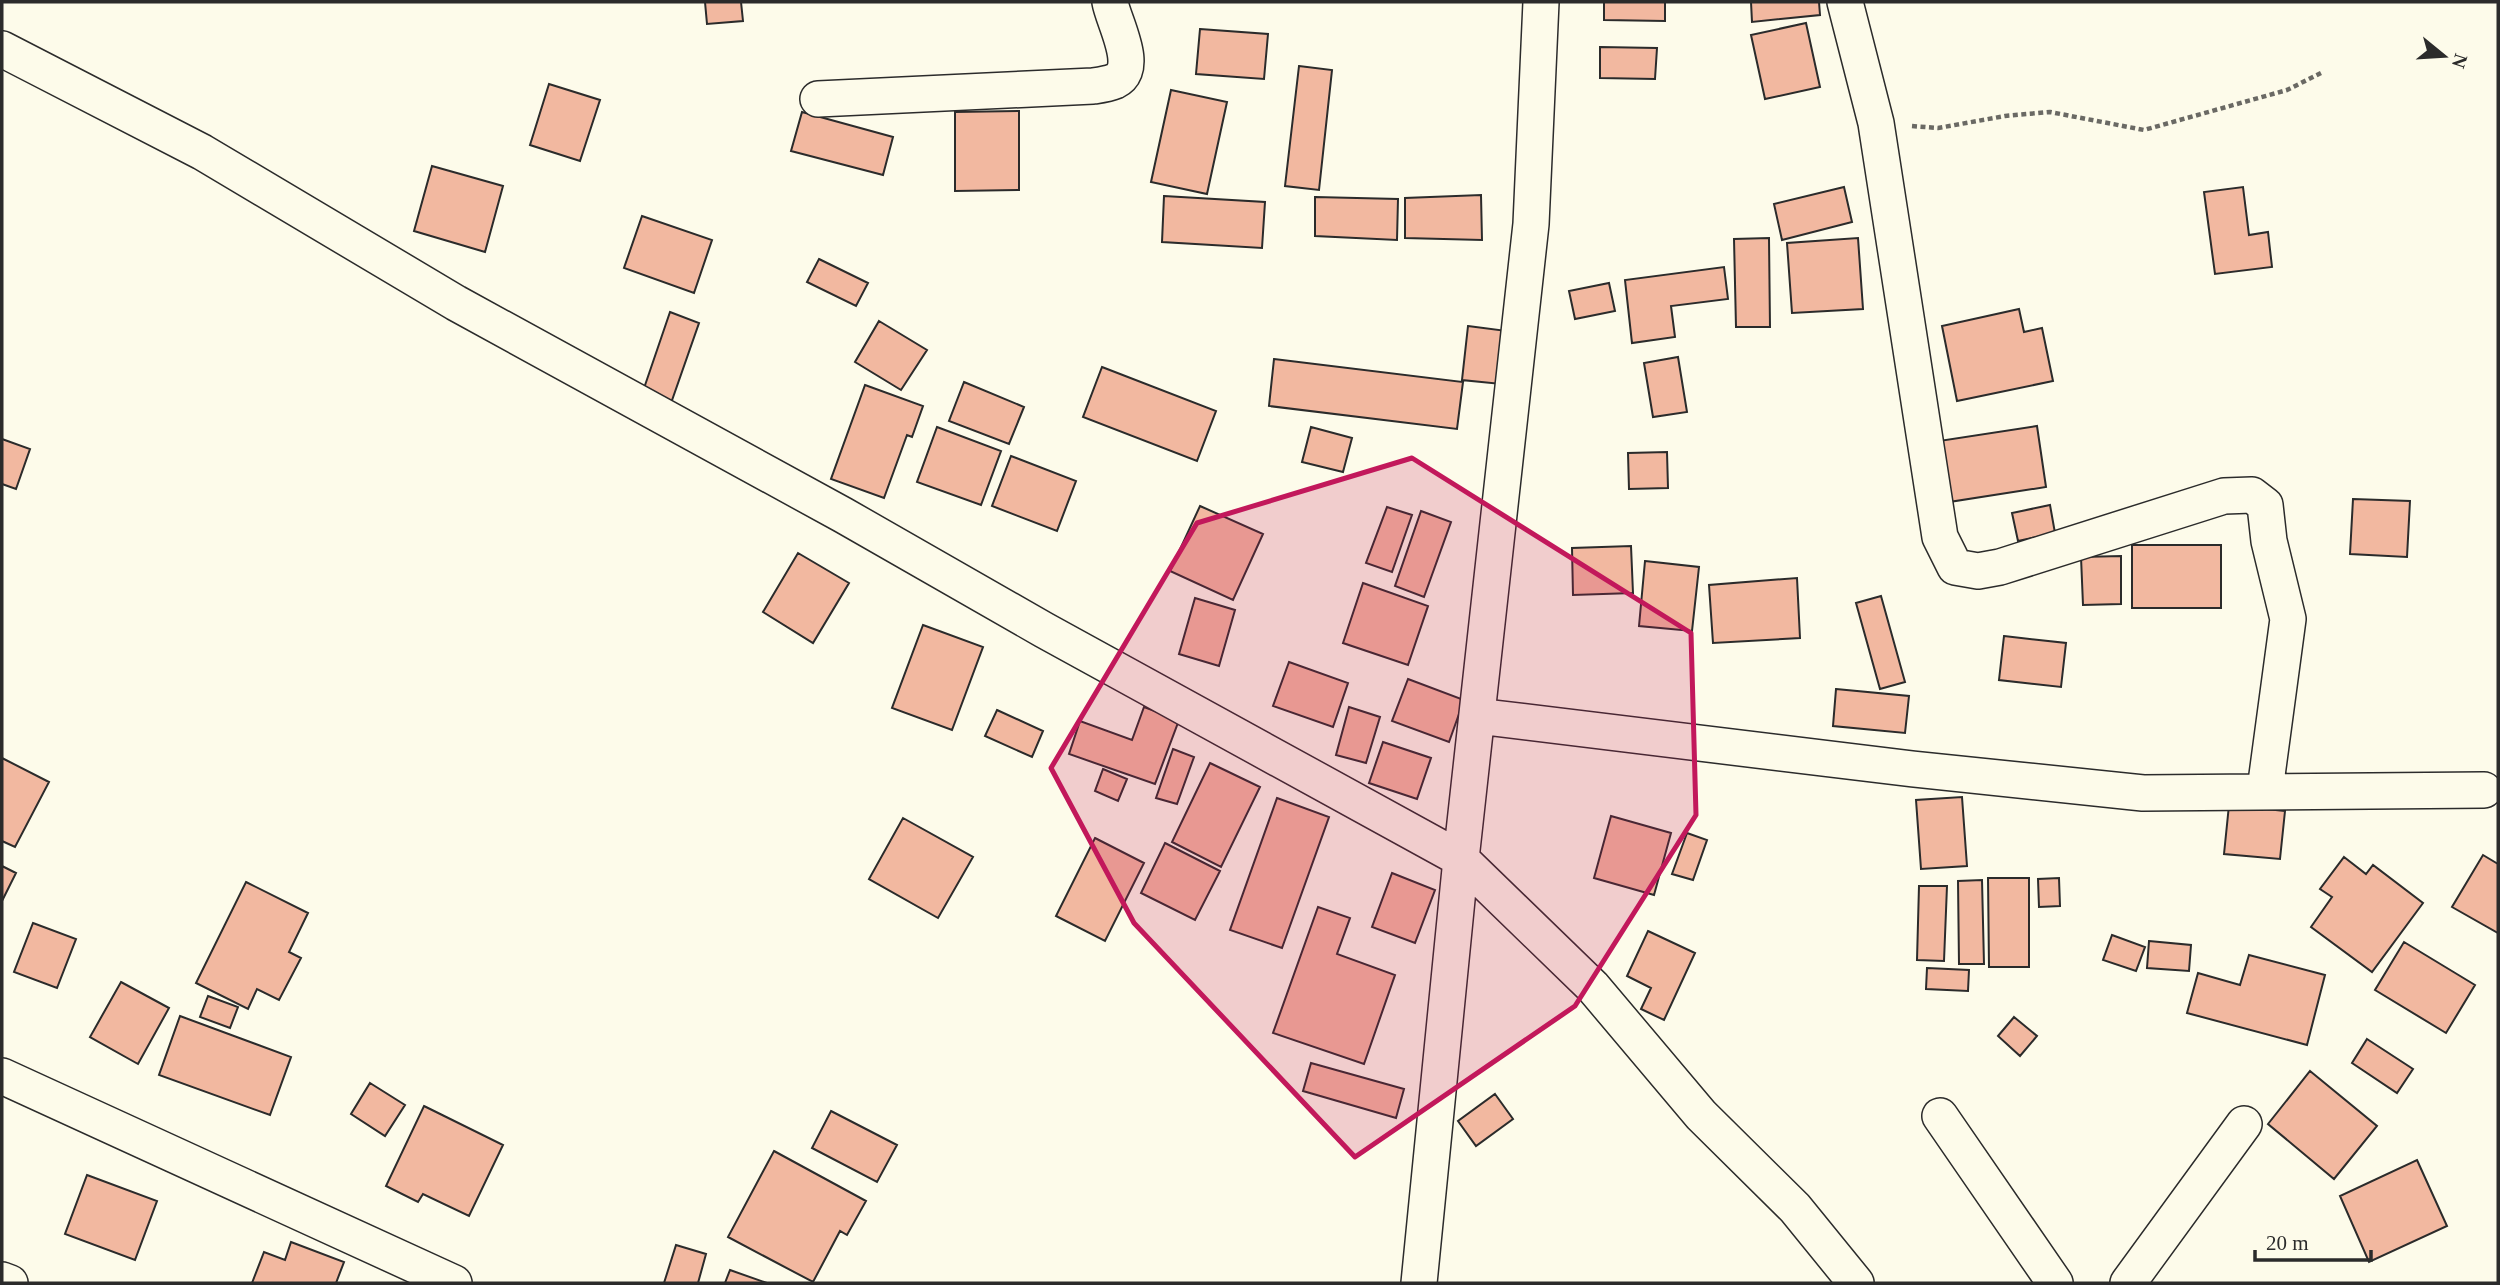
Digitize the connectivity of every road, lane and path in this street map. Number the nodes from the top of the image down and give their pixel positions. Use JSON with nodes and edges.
{"nodes":[{"id":1,"x":1110,"y":2,"type":"edge"},
{"id":2,"x":1541,"y":2,"type":"edge"},
{"id":3,"x":1845,"y":2,"type":"edge"},
{"id":4,"x":2,"y":49,"type":"edge"},
{"id":5,"x":2323,"y":72,"type":"dead end"},
{"id":6,"x":818,"y":99,"type":"dead end"},
{"id":7,"x":1876,"y":123,"type":"junction"},
{"id":8,"x":1477,"y":716,"type":"junction"},
{"id":9,"x":2265,"y":790,"type":"junction"},
{"id":10,"x":2484,"y":790,"type":"dead end"},
{"id":11,"x":1461,"y":859,"type":"junction"},
{"id":12,"x":2,"y":1076,"type":"edge"},
{"id":13,"x":1940,"y":1116,"type":"dead end"},
{"id":14,"x":2244,"y":1124,"type":"dead end"},
{"id":15,"x":2,"y":1280,"type":"edge"},
{"id":16,"x":10,"y":1283,"type":"edge"},
{"id":17,"x":454,"y":1283,"type":"edge"},
{"id":18,"x":1419,"y":1283,"type":"edge"},
{"id":19,"x":1856,"y":1283,"type":"edge"},
{"id":20,"x":2055,"y":1283,"type":"edge"},
{"id":21,"x":2128,"y":1283,"type":"edge"}],
"edges":[{"from":1,"to":6,"type":"street"},
{"from":2,"to":8,"type":"street"},
{"from":3,"to":7,"type":"street"},
{"from":4,"to":11,"type":"street"},
{"from":5,"to":7,"type":"path"},
{"from":7,"to":9,"type":"street"},
{"from":8,"to":9,"type":"street"},
{"from":8,"to":11,"type":"street"},
{"from":9,"to":10,"type":"street"},
{"from":11,"to":18,"type":"street"},
{"from":11,"to":19,"type":"street"},
{"from":12,"to":17,"type":"street"},
{"from":13,"to":20,"type":"street"},
{"from":14,"to":21,"type":"street"},
{"from":15,"to":16,"type":"street"}]}
